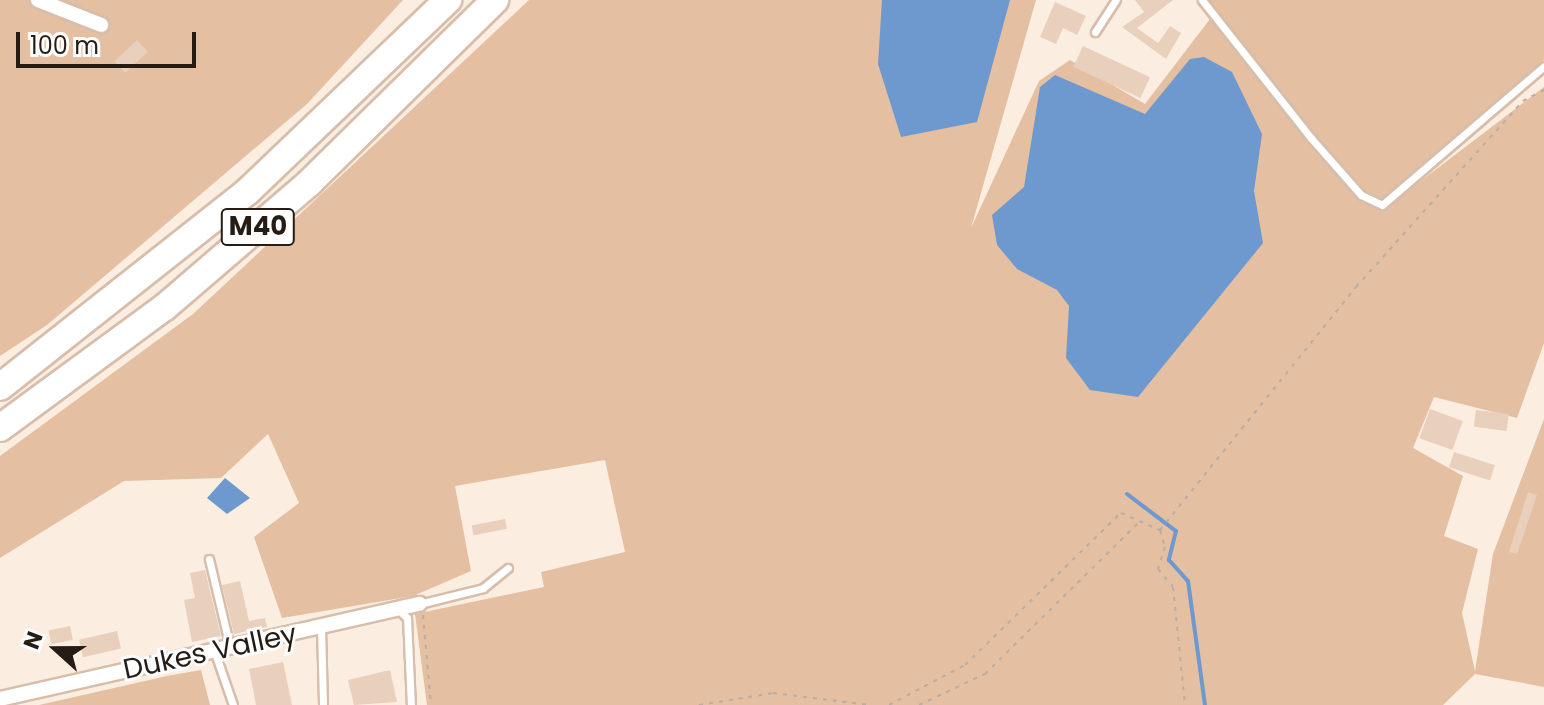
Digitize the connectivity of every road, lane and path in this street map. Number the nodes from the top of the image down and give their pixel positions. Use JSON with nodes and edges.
{"nodes":[{"id":1,"x":38,"y":0,"type":"edge"},
{"id":2,"x":448,"y":0,"type":"edge"},
{"id":3,"x":495,"y":0,"type":"edge"},
{"id":4,"x":1116,"y":0,"type":"edge"},
{"id":5,"x":1202,"y":0,"type":"edge"},
{"id":6,"x":101,"y":25,"type":"dead end"},
{"id":7,"x":1095,"y":32,"type":"dead end"},
{"id":8,"x":1544,"y":66,"type":"edge"},
{"id":9,"x":1544,"y":90,"type":"edge"},
{"id":10,"x":0,"y":387,"type":"edge"},
{"id":11,"x":0,"y":428,"type":"edge"},
{"id":12,"x":1141,"y":520,"type":"junction"},
{"id":13,"x":1160,"y":530,"type":"junction"},
{"id":14,"x":209,"y":559,"type":"dead end"},
{"id":15,"x":508,"y":568,"type":"dead end"},
{"id":16,"x":419,"y":604,"type":"junction"},
{"id":17,"x":398,"y":608,"type":"junction"},
{"id":18,"x":321,"y":627,"type":"junction"},
{"id":19,"x":230,"y":647,"type":"junction"},
{"id":20,"x":214,"y":650,"type":"junction"},
{"id":21,"x":0,"y":699,"type":"edge"},
{"id":22,"x":233,"y":705,"type":"edge"},
{"id":23,"x":323,"y":705,"type":"edge"},
{"id":24,"x":411,"y":705,"type":"edge"},
{"id":25,"x":431,"y":705,"type":"edge"},
{"id":26,"x":699,"y":705,"type":"edge"},
{"id":27,"x":870,"y":705,"type":"edge"},
{"id":28,"x":889,"y":705,"type":"edge"},
{"id":29,"x":919,"y":705,"type":"edge"},
{"id":30,"x":1185,"y":705,"type":"edge"}],
"edges":[{"from":1,"to":6,"type":"street"},
{"from":2,"to":10,"type":"highway","number":"M40"},
{"from":3,"to":11,"type":"highway","number":"M40"},
{"from":4,"to":7,"type":"lane"},
{"from":5,"to":8,"type":"lane"},
{"from":9,"to":13,"type":"path"},
{"from":12,"to":13,"type":"path"},
{"from":12,"to":28,"type":"path"},
{"from":12,"to":29,"type":"path"},
{"from":13,"to":30,"type":"path"},
{"from":14,"to":19,"type":"lane"},
{"from":15,"to":16,"type":"lane"},
{"from":16,"to":17,"type":"street","name":"Dukes Valley"},
{"from":16,"to":25,"type":"path"},
{"from":17,"to":18,"type":"street","name":"Dukes Valley"},
{"from":17,"to":24,"type":"lane"},
{"from":18,"to":19,"type":"street","name":"Dukes Valley"},
{"from":18,"to":23,"type":"lane"},
{"from":19,"to":20,"type":"street","name":"Dukes Valley"},
{"from":20,"to":21,"type":"street","name":"Dukes Valley"},
{"from":20,"to":22,"type":"lane"},
{"from":26,"to":27,"type":"path"}]}
